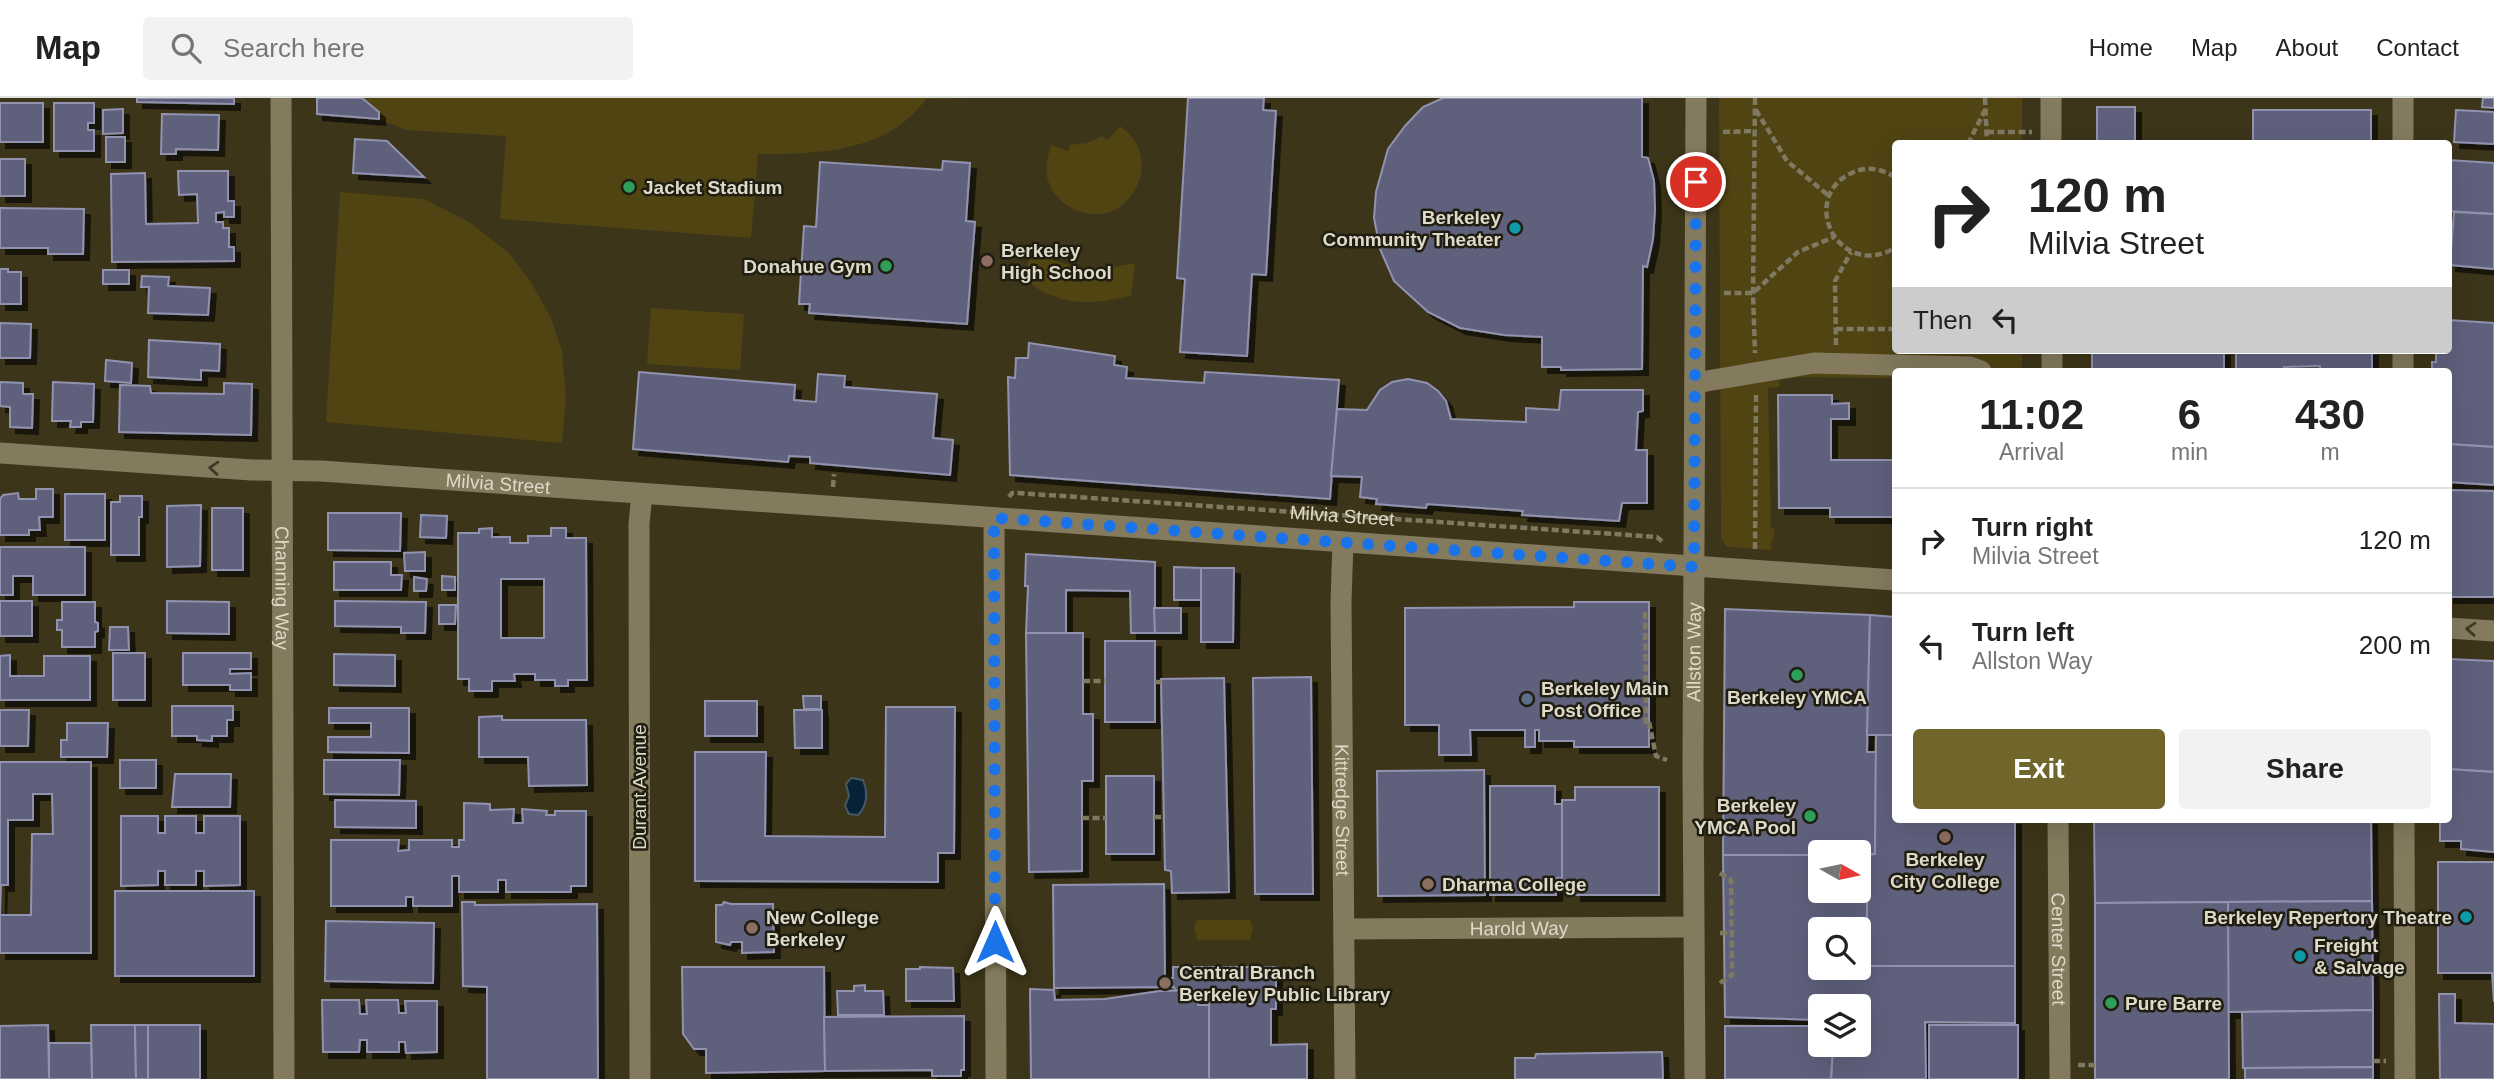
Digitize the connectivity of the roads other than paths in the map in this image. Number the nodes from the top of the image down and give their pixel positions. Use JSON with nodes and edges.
{"nodes":[{"id":1,"x":281,"y":98,"type":"edge"},
{"id":2,"x":1696,"y":98,"type":"edge"},
{"id":3,"x":2051,"y":98,"type":"edge"},
{"id":4,"x":2403,"y":98,"type":"edge"},
{"id":5,"x":2051,"y":138,"type":"edge"},
{"id":6,"x":2403,"y":140,"type":"edge"},
{"id":7,"x":1973,"y":368,"type":"edge"},
{"id":8,"x":1695,"y":383,"type":"junction"},
{"id":9,"x":0,"y":453,"type":"edge"},
{"id":10,"x":283,"y":470,"type":"junction"},
{"id":11,"x":642,"y":494,"type":"junction"},
{"id":12,"x":994,"y":518,"type":"junction"},
{"id":13,"x":1343,"y":542,"type":"junction"},
{"id":14,"x":1694,"y":567,"type":"junction"},
{"id":15,"x":1892,"y":580,"type":"edge"},
{"id":16,"x":2452,"y":628,"type":"edge"},
{"id":17,"x":2494,"y":631,"type":"edge"},
{"id":18,"x":2058,"y":823,"type":"edge"},
{"id":19,"x":2404,"y":823,"type":"edge"},
{"id":20,"x":1693,"y":927,"type":"junction"},
{"id":21,"x":1344,"y":929,"type":"junction"},
{"id":22,"x":284,"y":1079,"type":"edge"},
{"id":23,"x":640,"y":1079,"type":"edge"},
{"id":24,"x":996,"y":1079,"type":"edge"},
{"id":25,"x":1345,"y":1079,"type":"edge"},
{"id":26,"x":1695,"y":1079,"type":"edge"},
{"id":27,"x":2060,"y":1079,"type":"edge"},
{"id":28,"x":2404,"y":1079,"type":"edge"}],
"edges":[{"from":1,"to":10,"type":"street","name":"Channing Way"},
{"from":2,"to":8,"type":"street","name":"Allston Way"},
{"from":3,"to":5,"type":"street"},
{"from":4,"to":6,"type":"street"},
{"from":7,"to":8,"type":"street"},
{"from":8,"to":14,"type":"street","name":"Allston Way"},
{"from":10,"to":9,"type":"street","name":"Milvia Street","one_way":true},
{"from":10,"to":11,"type":"street","name":"Milvia Street"},
{"from":10,"to":22,"type":"street","name":"Channing Way"},
{"from":11,"to":12,"type":"street","name":"Milvia Street"},
{"from":11,"to":23,"type":"street","name":"Durant Avenue"},
{"from":12,"to":13,"type":"street","name":"Milvia Street"},
{"from":12,"to":24,"type":"street"},
{"from":13,"to":14,"type":"street","name":"Milvia Street"},
{"from":13,"to":21,"type":"street","name":"Kittredge Street"},
{"from":14,"to":15,"type":"street","name":"Milvia Street"},
{"from":14,"to":20,"type":"street","name":"Allston Way"},
{"from":17,"to":16,"type":"street","one_way":true},
{"from":18,"to":27,"type":"street","name":"Center Street"},
{"from":19,"to":28,"type":"street"},
{"from":20,"to":21,"type":"street","name":"Harold Way"},
{"from":20,"to":26,"type":"street","name":"Allston Way"},
{"from":21,"to":25,"type":"street","name":"Kittredge Street"}]}
